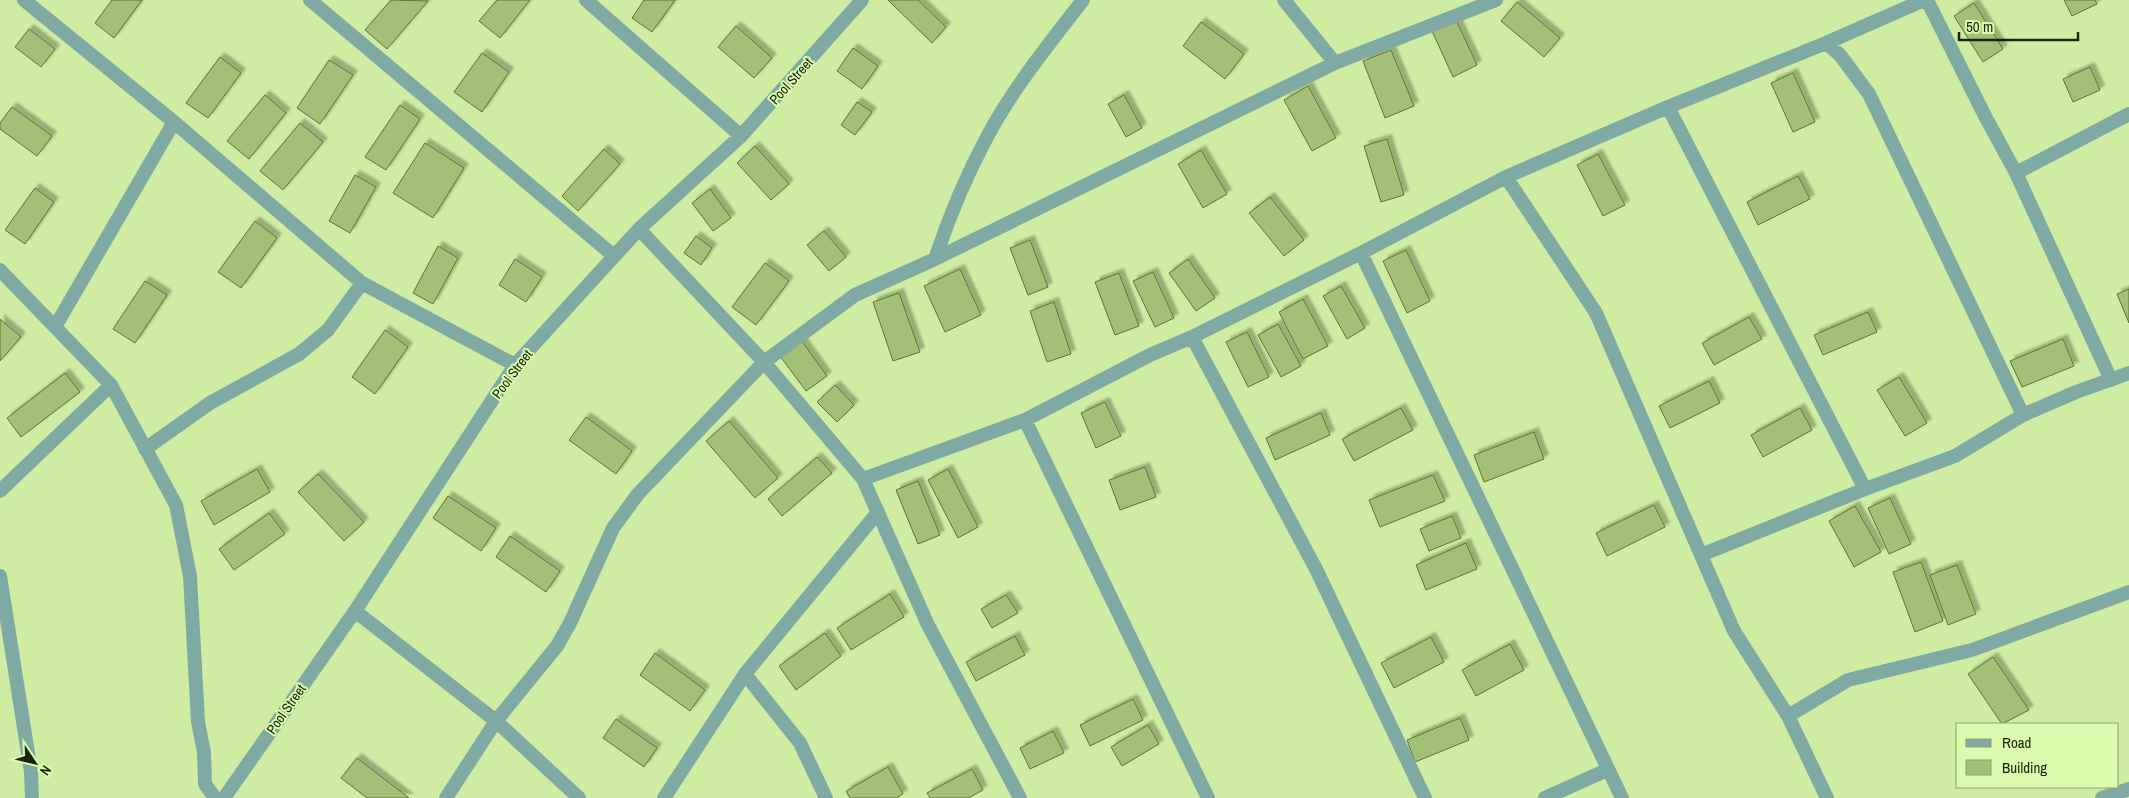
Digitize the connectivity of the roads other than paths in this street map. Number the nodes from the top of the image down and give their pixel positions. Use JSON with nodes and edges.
{"nodes":[{"id":1,"x":24,"y":0,"type":"edge"},
{"id":2,"x":310,"y":0,"type":"edge"},
{"id":3,"x":586,"y":0,"type":"edge"},
{"id":4,"x":862,"y":0,"type":"edge"},
{"id":5,"x":1083,"y":0,"type":"edge"},
{"id":6,"x":1284,"y":0,"type":"edge"},
{"id":7,"x":1496,"y":0,"type":"edge"},
{"id":8,"x":1926,"y":0,"type":"edge"},
{"id":9,"x":1826,"y":43,"type":"junction"},
{"id":10,"x":1335,"y":63,"type":"junction"},
{"id":11,"x":1668,"y":107,"type":"junction"},
{"id":12,"x":2129,"y":114,"type":"edge"},
{"id":13,"x":174,"y":122,"type":"junction"},
{"id":14,"x":742,"y":136,"type":"junction"},
{"id":15,"x":2016,"y":173,"type":"junction"},
{"id":16,"x":1506,"y":177,"type":"junction"},
{"id":17,"x":639,"y":229,"type":"junction"},
{"id":18,"x":1361,"y":253,"type":"junction"},
{"id":19,"x":614,"y":256,"type":"junction"},
{"id":20,"x":935,"y":259,"type":"junction"},
{"id":21,"x":1,"y":272,"type":"edge"},
{"id":22,"x":362,"y":282,"type":"junction"},
{"id":23,"x":54,"y":327,"type":"junction"},
{"id":24,"x":1192,"y":337,"type":"junction"},
{"id":25,"x":764,"y":362,"type":"junction"},
{"id":26,"x":515,"y":365,"type":"junction"},
{"id":27,"x":2129,"y":373,"type":"edge"},
{"id":28,"x":2111,"y":380,"type":"junction"},
{"id":29,"x":111,"y":385,"type":"junction"},
{"id":30,"x":2023,"y":415,"type":"junction"},
{"id":31,"x":1025,"y":420,"type":"junction"},
{"id":32,"x":145,"y":448,"type":"junction"},
{"id":33,"x":863,"y":479,"type":"junction"},
{"id":34,"x":1865,"y":489,"type":"junction"},
{"id":35,"x":0,"y":491,"type":"edge"},
{"id":36,"x":878,"y":512,"type":"junction"},
{"id":37,"x":1701,"y":555,"type":"junction"},
{"id":38,"x":0,"y":576,"type":"edge"},
{"id":39,"x":2129,"y":592,"type":"edge"},
{"id":40,"x":355,"y":611,"type":"junction"},
{"id":41,"x":745,"y":674,"type":"junction"},
{"id":42,"x":1788,"y":716,"type":"junction"},
{"id":43,"x":496,"y":721,"type":"junction"},
{"id":44,"x":1607,"y":770,"type":"junction"},
{"id":45,"x":2129,"y":790,"type":"edge"},
{"id":46,"x":32,"y":798,"type":"edge"},
{"id":47,"x":215,"y":798,"type":"edge"},
{"id":48,"x":224,"y":798,"type":"edge"},
{"id":49,"x":446,"y":798,"type":"edge"},
{"id":50,"x":579,"y":798,"type":"edge"},
{"id":51,"x":664,"y":798,"type":"edge"},
{"id":52,"x":826,"y":798,"type":"edge"},
{"id":53,"x":1020,"y":798,"type":"edge"},
{"id":54,"x":1208,"y":798,"type":"edge"},
{"id":55,"x":1425,"y":798,"type":"edge"},
{"id":56,"x":1545,"y":798,"type":"edge"},
{"id":57,"x":1622,"y":798,"type":"edge"},
{"id":58,"x":1827,"y":798,"type":"edge"},
{"id":59,"x":2102,"y":798,"type":"edge"}],
"edges":[{"from":1,"to":13,"type":"street"},
{"from":2,"to":19,"type":"street"},
{"from":3,"to":14,"type":"street"},
{"from":4,"to":14,"type":"street","name":"Pool Street"},
{"from":5,"to":20,"type":"street"},
{"from":6,"to":10,"type":"street"},
{"from":7,"to":10,"type":"street"},
{"from":8,"to":9,"type":"street"},
{"from":8,"to":15,"type":"street"},
{"from":9,"to":11,"type":"street"},
{"from":9,"to":30,"type":"street"},
{"from":10,"to":20,"type":"street"},
{"from":11,"to":16,"type":"street"},
{"from":11,"to":34,"type":"street"},
{"from":12,"to":15,"type":"street"},
{"from":13,"to":22,"type":"street"},
{"from":13,"to":23,"type":"street"},
{"from":14,"to":17,"type":"street","name":"Pool Street"},
{"from":15,"to":28,"type":"street"},
{"from":16,"to":18,"type":"street"},
{"from":16,"to":37,"type":"street"},
{"from":17,"to":19,"type":"street","name":"Pool Street"},
{"from":17,"to":25,"type":"street"},
{"from":18,"to":24,"type":"street"},
{"from":18,"to":44,"type":"street"},
{"from":19,"to":26,"type":"street","name":"Pool Street"},
{"from":20,"to":25,"type":"street"},
{"from":21,"to":23,"type":"street"},
{"from":22,"to":26,"type":"street"},
{"from":22,"to":32,"type":"street"},
{"from":23,"to":29,"type":"street"},
{"from":24,"to":31,"type":"street"},
{"from":24,"to":55,"type":"street"},
{"from":25,"to":33,"type":"street"},
{"from":25,"to":43,"type":"street"},
{"from":26,"to":40,"type":"street","name":"Pool Street"},
{"from":27,"to":28,"type":"street"},
{"from":28,"to":30,"type":"street"},
{"from":29,"to":32,"type":"street"},
{"from":29,"to":35,"type":"street"},
{"from":30,"to":34,"type":"street"},
{"from":31,"to":33,"type":"street"},
{"from":31,"to":54,"type":"street"},
{"from":32,"to":47,"type":"street"},
{"from":33,"to":36,"type":"street"},
{"from":34,"to":37,"type":"street"},
{"from":36,"to":41,"type":"street"},
{"from":36,"to":53,"type":"street"},
{"from":37,"to":42,"type":"street"},
{"from":38,"to":46,"type":"street"},
{"from":39,"to":42,"type":"street"},
{"from":40,"to":43,"type":"street"},
{"from":40,"to":48,"type":"street","name":"Pool Street"},
{"from":41,"to":51,"type":"street"},
{"from":41,"to":52,"type":"street"},
{"from":42,"to":58,"type":"street"},
{"from":43,"to":49,"type":"street"},
{"from":43,"to":50,"type":"street"},
{"from":44,"to":56,"type":"street"},
{"from":44,"to":57,"type":"street"},
{"from":45,"to":59,"type":"street"}]}
